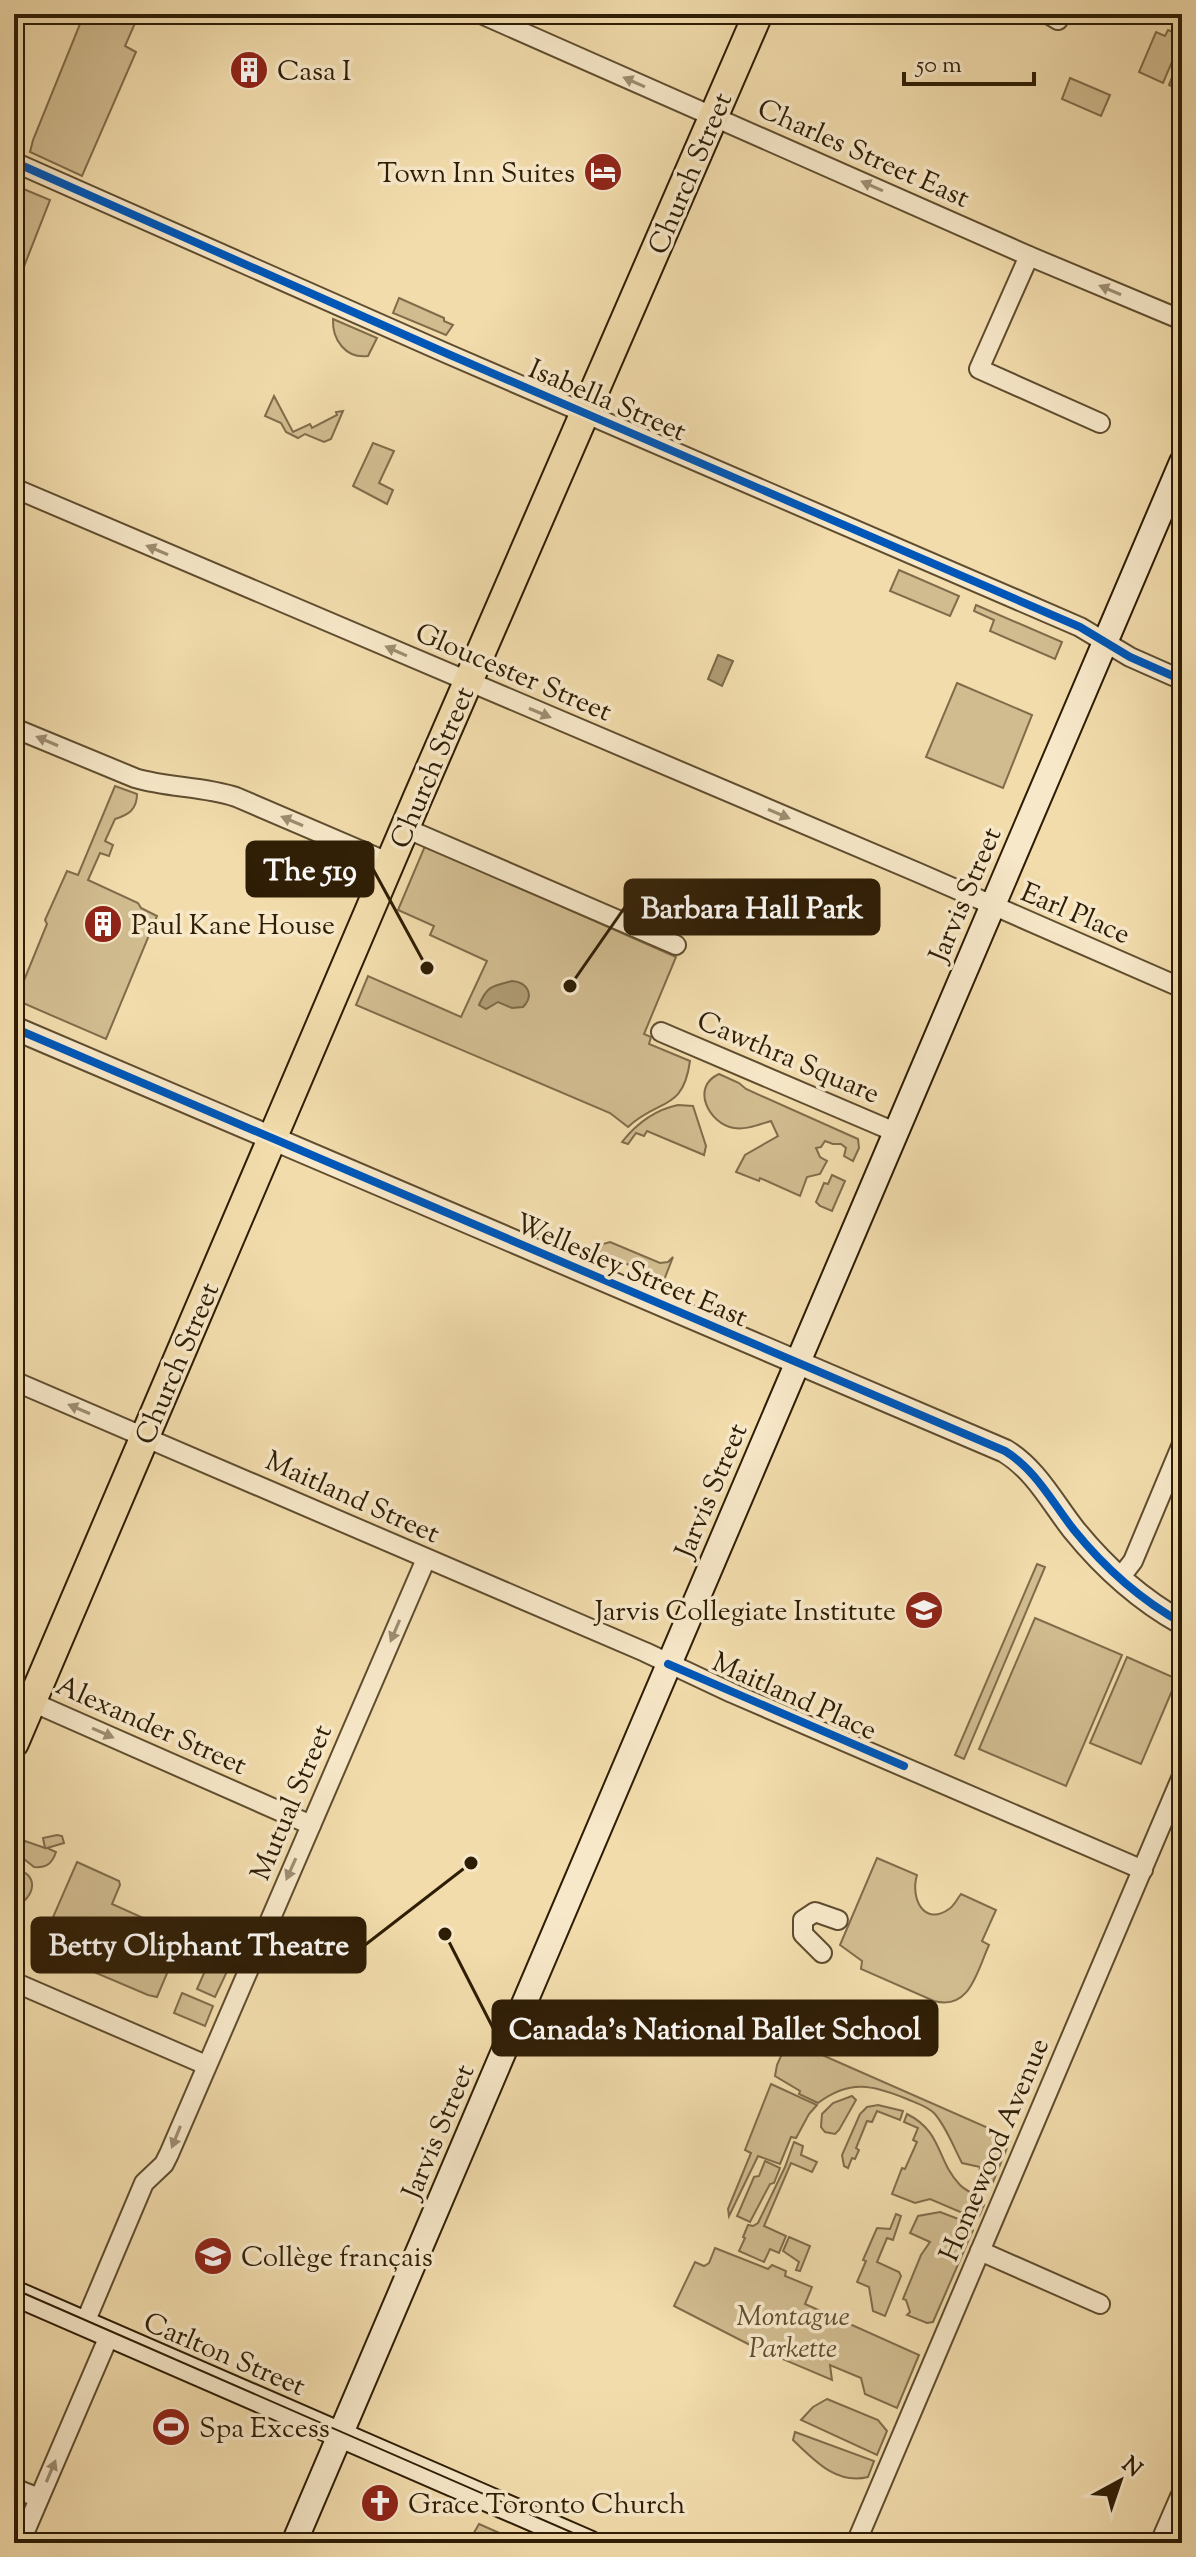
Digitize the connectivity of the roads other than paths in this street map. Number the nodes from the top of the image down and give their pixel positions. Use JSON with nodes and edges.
{"nodes":[{"id":1,"x":481,"y":14,"type":"edge"},
{"id":2,"x":758,"y":14,"type":"edge"},
{"id":3,"x":713,"y":118,"type":"junction"},
{"id":4,"x":14,"y":162,"type":"edge"},
{"id":5,"x":1029,"y":256,"type":"junction"},
{"id":6,"x":1182,"y":320,"type":"edge"},
{"id":7,"x":585,"y":413,"type":"junction"},
{"id":8,"x":1100,"y":423,"type":"dead end"},
{"id":9,"x":1182,"y":462,"type":"edge"},
{"id":10,"x":14,"y":488,"type":"edge"},
{"id":11,"x":1182,"y":496,"type":"edge"},
{"id":12,"x":1142,"y":556,"type":"junction"},
{"id":13,"x":1104,"y":641,"type":"junction"},
{"id":14,"x":1182,"y":680,"type":"edge"},
{"id":15,"x":468,"y":683,"type":"junction"},
{"id":16,"x":14,"y":728,"type":"edge"},
{"id":17,"x":405,"y":828,"type":"junction"},
{"id":18,"x":390,"y":863,"type":"junction"},
{"id":19,"x":992,"y":906,"type":"junction"},
{"id":20,"x":676,"y":945,"type":"dead end"},
{"id":21,"x":1182,"y":988,"type":"edge"},
{"id":22,"x":14,"y":1028,"type":"edge"},
{"id":23,"x":661,"y":1032,"type":"dead end"},
{"id":24,"x":895,"y":1132,"type":"junction"},
{"id":25,"x":272,"y":1139,"type":"junction"},
{"id":26,"x":797,"y":1362,"type":"junction"},
{"id":27,"x":14,"y":1381,"type":"edge"},
{"id":28,"x":144,"y":1437,"type":"junction"},
{"id":29,"x":1182,"y":1444,"type":"edge"},
{"id":30,"x":426,"y":1559,"type":"junction"},
{"id":31,"x":1120,"y":1578,"type":"junction"},
{"id":32,"x":1182,"y":1623,"type":"edge"},
{"id":33,"x":668,"y":1664,"type":"junction"},
{"id":34,"x":23,"y":1698,"type":"edge"},
{"id":35,"x":14,"y":1743,"type":"edge"},
{"id":36,"x":1182,"y":1776,"type":"edge"},
{"id":37,"x":311,"y":1825,"type":"junction"},
{"id":38,"x":1143,"y":1870,"type":"junction"},
{"id":39,"x":838,"y":1920,"type":"dead end"},
{"id":40,"x":822,"y":1953,"type":"dead end"},
{"id":41,"x":14,"y":1982,"type":"edge"},
{"id":42,"x":206,"y":2065,"type":"junction"},
{"id":43,"x":980,"y":2251,"type":"junction"},
{"id":44,"x":14,"y":2293,"type":"edge"},
{"id":45,"x":1100,"y":2304,"type":"dead end"},
{"id":46,"x":84,"y":2325,"type":"junction"},
{"id":47,"x":109,"y":2336,"type":"junction"},
{"id":48,"x":340,"y":2435,"type":"junction"},
{"id":49,"x":14,"y":2488,"type":"edge"},
{"id":50,"x":1182,"y":2497,"type":"edge"},
{"id":51,"x":39,"y":2498,"type":"junction"},
{"id":52,"x":20,"y":2543,"type":"edge"},
{"id":53,"x":294,"y":2543,"type":"edge"},
{"id":54,"x":589,"y":2543,"type":"edge"},
{"id":55,"x":856,"y":2543,"type":"edge"},
{"id":56,"x":1162,"y":2543,"type":"edge"}],
"edges":[{"from":3,"to":1,"type":"street","name":"Charles Street East","one_way":true},
{"from":2,"to":3,"type":"main road","name":"Church Street"},
{"from":5,"to":3,"type":"street","name":"Charles Street East","one_way":true},
{"from":3,"to":7,"type":"main road","name":"Church Street"},
{"from":4,"to":7,"type":"street","name":"Isabella Street"},
{"from":6,"to":5,"type":"street","name":"Charles Street East","one_way":true},
{"from":5,"to":8,"type":"street"},
{"from":7,"to":13,"type":"street","name":"Isabella Street"},
{"from":7,"to":15,"type":"main road","name":"Church Street"},
{"from":9,"to":12,"type":"main road","name":"Jarvis Street"},
{"from":15,"to":10,"type":"street","name":"Gloucester Street","one_way":true},
{"from":11,"to":12,"type":"main road"},
{"from":12,"to":13,"type":"main road","name":"Jarvis Street"},
{"from":13,"to":14,"type":"street","name":"Isabella Street"},
{"from":13,"to":19,"type":"main road","name":"Jarvis Street"},
{"from":15,"to":17,"type":"main road","name":"Church Street"},
{"from":15,"to":19,"type":"street","name":"Gloucester Street","one_way":true},
{"from":18,"to":16,"type":"street","one_way":true},
{"from":17,"to":18,"type":"main road","name":"Church Street"},
{"from":17,"to":20,"type":"street"},
{"from":18,"to":25,"type":"main road","name":"Church Street"},
{"from":19,"to":21,"type":"street","name":"Earl Place"},
{"from":19,"to":24,"type":"main road","name":"Jarvis Street"},
{"from":22,"to":25,"type":"street","name":"Wellesley Street East"},
{"from":23,"to":24,"type":"street","name":"Cawthra Square"},
{"from":24,"to":26,"type":"main road","name":"Jarvis Street"},
{"from":25,"to":26,"type":"street","name":"Wellesley Street East"},
{"from":25,"to":28,"type":"main road","name":"Church Street"},
{"from":26,"to":31,"type":"street","name":"Wellesley Street East"},
{"from":26,"to":33,"type":"main road","name":"Jarvis Street"},
{"from":28,"to":27,"type":"street","name":"Maitland Street","one_way":true},
{"from":28,"to":30,"type":"street","name":"Maitland Street"},
{"from":28,"to":34,"type":"main road","name":"Church Street"},
{"from":29,"to":31,"type":"street"},
{"from":30,"to":33,"type":"street","name":"Maitland Street"},
{"from":30,"to":37,"type":"street","name":"Mutual Street","one_way":true},
{"from":31,"to":32,"type":"street","name":"Wellesley Street East"},
{"from":33,"to":38,"type":"street","name":"Maitland Place"},
{"from":33,"to":48,"type":"main road","name":"Jarvis Street"},
{"from":34,"to":35,"type":"main road","name":"Church Street"},
{"from":34,"to":37,"type":"street","name":"Alexander Street","one_way":true},
{"from":36,"to":38,"type":"street","name":"Homewood Avenue"},
{"from":37,"to":42,"type":"street","name":"Mutual Street","one_way":true},
{"from":38,"to":43,"type":"street","name":"Homewood Avenue"},
{"from":39,"to":40,"type":"street"},
{"from":41,"to":42,"type":"street"},
{"from":42,"to":46,"type":"street","name":"Mutual Street","one_way":true},
{"from":43,"to":45,"type":"street"},
{"from":43,"to":55,"type":"street","name":"Homewood Avenue"},
{"from":44,"to":46,"type":"main road","name":"Carlton Street"},
{"from":46,"to":47,"type":"main road","name":"Carlton Street"},
{"from":47,"to":48,"type":"main road","name":"Carlton Street"},
{"from":51,"to":47,"type":"street","one_way":true},
{"from":48,"to":53,"type":"main road","name":"Jarvis Street"},
{"from":48,"to":54,"type":"main road","name":"Carlton Street"},
{"from":49,"to":51,"type":"street"},
{"from":50,"to":56,"type":"street"},
{"from":51,"to":52,"type":"street"}]}
